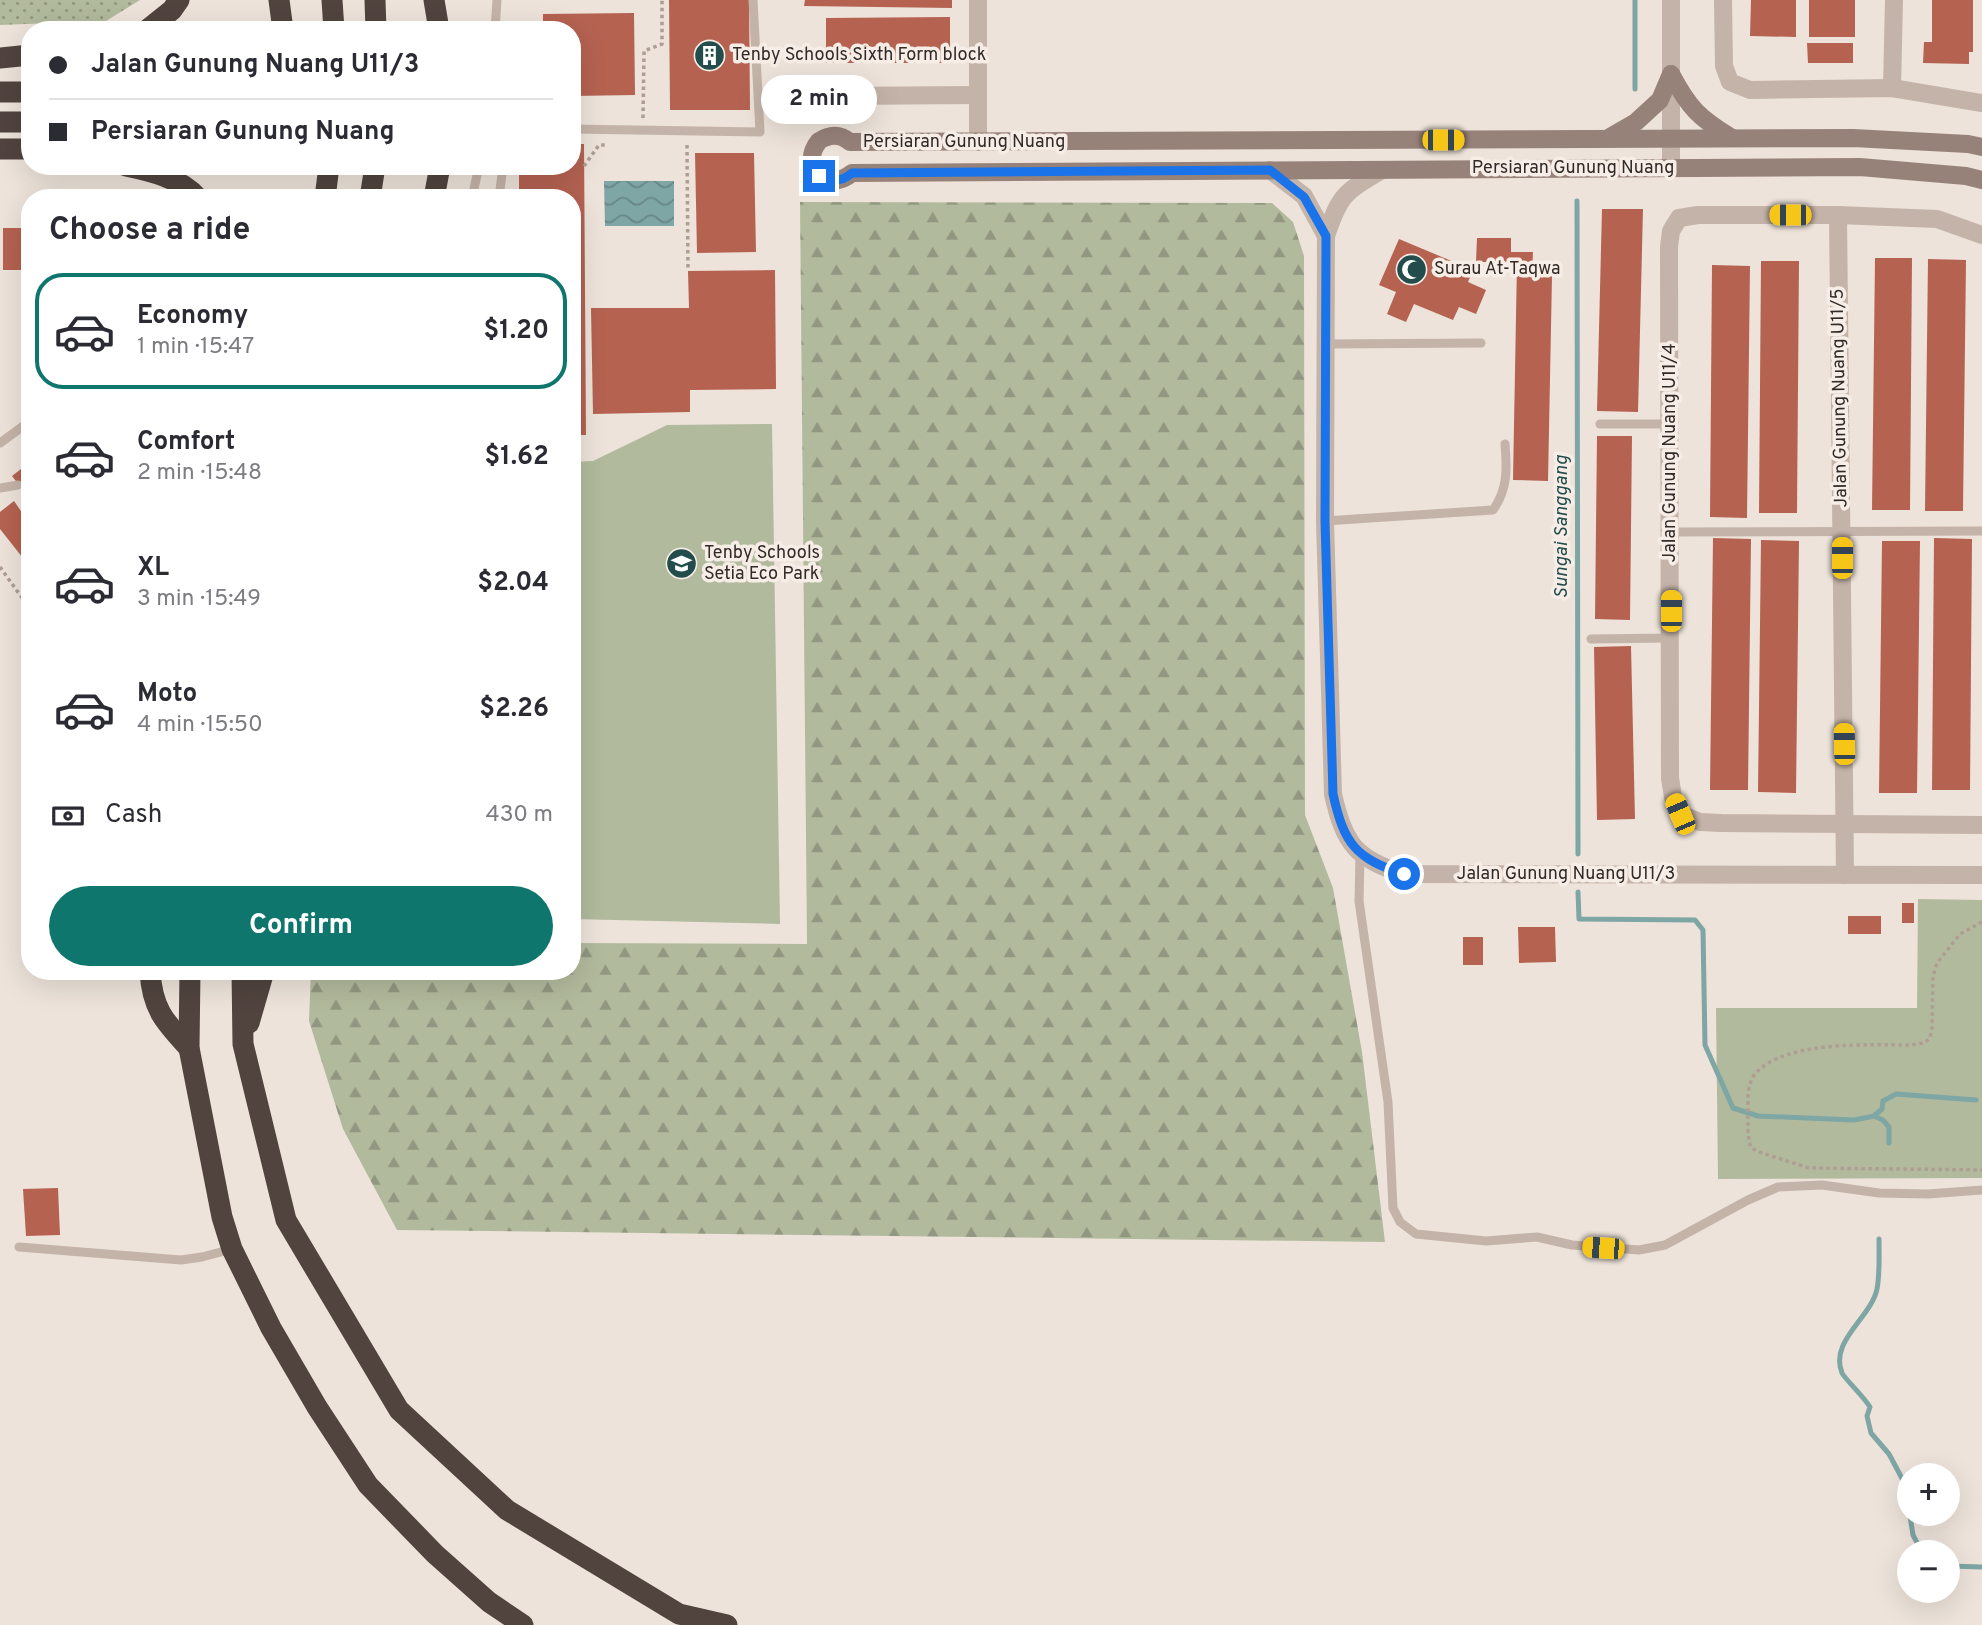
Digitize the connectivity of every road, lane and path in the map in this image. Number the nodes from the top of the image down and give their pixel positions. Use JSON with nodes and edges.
{"nodes":[{"id":1,"x":179,"y":0,"type":"edge"},
{"id":2,"x":279,"y":0,"type":"edge"},
{"id":3,"x":332,"y":0,"type":"edge"},
{"id":4,"x":375,"y":0,"type":"edge"},
{"id":5,"x":433,"y":0,"type":"edge"},
{"id":6,"x":497,"y":0,"type":"edge"},
{"id":7,"x":662,"y":0,"type":"edge"},
{"id":8,"x":753,"y":0,"type":"edge"},
{"id":9,"x":978,"y":0,"type":"edge"},
{"id":10,"x":1671,"y":0,"type":"edge"},
{"id":11,"x":1723,"y":0,"type":"edge"},
{"id":12,"x":1894,"y":0,"type":"edge"},
{"id":13,"x":158,"y":21,"type":"edge"},
{"id":14,"x":282,"y":21,"type":"edge"},
{"id":15,"x":333,"y":21,"type":"edge"},
{"id":16,"x":376,"y":21,"type":"edge"},
{"id":17,"x":436,"y":21,"type":"edge"},
{"id":18,"x":496,"y":21,"type":"edge"},
{"id":19,"x":21,"y":56,"type":"edge"},
{"id":20,"x":0,"y":58,"type":"edge"},
{"id":21,"x":0,"y":64,"type":"edge"},
{"id":22,"x":21,"y":65,"type":"edge"},
{"id":23,"x":1671,"y":74,"type":"junction"},
{"id":24,"x":1892,"y":88,"type":"junction"},
{"id":25,"x":0,"y":92,"type":"edge"},
{"id":26,"x":21,"y":93,"type":"edge"},
{"id":27,"x":978,"y":95,"type":"junction"},
{"id":28,"x":836,"y":96,"type":"dead end"},
{"id":29,"x":1982,"y":103,"type":"edge"},
{"id":30,"x":0,"y":122,"type":"edge"},
{"id":31,"x":21,"y":122,"type":"edge"},
{"id":32,"x":581,"y":129,"type":"edge"},
{"id":33,"x":643,"y":130,"type":"junction"},
{"id":34,"x":1733,"y":138,"type":"junction"},
{"id":35,"x":1607,"y":139,"type":"junction"},
{"id":36,"x":1671,"y":139,"type":"junction"},
{"id":37,"x":978,"y":142,"type":"junction"},
{"id":38,"x":676,"y":143,"type":"dead end"},
{"id":39,"x":610,"y":144,"type":"dead end"},
{"id":40,"x":1982,"y":147,"type":"edge"},
{"id":41,"x":2,"y":149,"type":"edge"},
{"id":42,"x":21,"y":150,"type":"edge"},
{"id":43,"x":584,"y":166,"type":"dead end"},
{"id":44,"x":1671,"y":168,"type":"junction"},
{"id":45,"x":1270,"y":170,"type":"junction"},
{"id":46,"x":1382,"y":170,"type":"junction"},
{"id":47,"x":159,"y":175,"type":"edge"},
{"id":48,"x":1982,"y":180,"type":"edge"},
{"id":49,"x":188,"y":189,"type":"edge"},
{"id":50,"x":1838,"y":215,"type":"junction"},
{"id":51,"x":1982,"y":235,"type":"edge"},
{"id":52,"x":1326,"y":236,"type":"junction"},
{"id":53,"x":688,"y":271,"type":"dead end"},
{"id":54,"x":1481,"y":343,"type":"dead end"},
{"id":55,"x":1325,"y":344,"type":"junction"},
{"id":56,"x":1600,"y":424,"type":"dead end"},
{"id":57,"x":1670,"y":424,"type":"junction"},
{"id":58,"x":21,"y":428,"type":"edge"},
{"id":59,"x":0,"y":443,"type":"edge"},
{"id":60,"x":1505,"y":444,"type":"dead end"},
{"id":61,"x":18,"y":485,"type":"dead end"},
{"id":62,"x":0,"y":488,"type":"edge"},
{"id":63,"x":1325,"y":521,"type":"junction"},
{"id":64,"x":1842,"y":531,"type":"junction"},
{"id":65,"x":1982,"y":531,"type":"edge"},
{"id":66,"x":1671,"y":532,"type":"junction"},
{"id":67,"x":0,"y":567,"type":"edge"},
{"id":68,"x":21,"y":596,"type":"edge"},
{"id":69,"x":1671,"y":638,"type":"junction"},
{"id":70,"x":1591,"y":639,"type":"dead end"},
{"id":71,"x":1845,"y":824,"type":"junction"},
{"id":72,"x":1982,"y":825,"type":"edge"},
{"id":73,"x":1360,"y":855,"type":"junction"},
{"id":74,"x":1845,"y":874,"type":"junction"},
{"id":75,"x":1982,"y":875,"type":"edge"},
{"id":76,"x":1982,"y":922,"type":"edge"},
{"id":77,"x":150,"y":980,"type":"edge"},
{"id":78,"x":190,"y":980,"type":"edge"},
{"id":79,"x":242,"y":980,"type":"edge"},
{"id":80,"x":261,"y":980,"type":"edge"},
{"id":81,"x":243,"y":1044,"type":"junction"},
{"id":82,"x":189,"y":1048,"type":"junction"},
{"id":83,"x":1982,"y":1170,"type":"edge"},
{"id":84,"x":1982,"y":1190,"type":"edge"},
{"id":85,"x":19,"y":1247,"type":"dead end"},
{"id":86,"x":232,"y":1249,"type":"junction"},
{"id":87,"x":523,"y":1625,"type":"edge"},
{"id":88,"x":727,"y":1625,"type":"edge"}],
"edges":[{"from":1,"to":13,"type":"highway"},
{"from":2,"to":14,"type":"highway"},
{"from":3,"to":15,"type":"highway"},
{"from":4,"to":16,"type":"highway"},
{"from":5,"to":17,"type":"highway"},
{"from":6,"to":18,"type":"lane"},
{"from":7,"to":33,"type":"path"},
{"from":8,"to":33,"type":"lane"},
{"from":9,"to":27,"type":"street"},
{"from":10,"to":23,"type":"street"},
{"from":11,"to":24,"type":"street"},
{"from":12,"to":24,"type":"street"},
{"from":19,"to":20,"type":"highway"},
{"from":21,"to":22,"type":"highway"},
{"from":23,"to":34,"type":"street"},
{"from":23,"to":35,"type":"street"},
{"from":23,"to":36,"type":"street"},
{"from":24,"to":29,"type":"street"},
{"from":25,"to":26,"type":"highway"},
{"from":27,"to":28,"type":"street"},
{"from":27,"to":37,"type":"street"},
{"from":30,"to":31,"type":"highway"},
{"from":32,"to":33,"type":"lane"},
{"from":34,"to":36,"type":"street","name":"Persiaran Gunung Nuang"},
{"from":34,"to":40,"type":"street","name":"Persiaran Gunung Nuang"},
{"from":35,"to":36,"type":"street","name":"Persiaran Gunung Nuang"},
{"from":35,"to":37,"type":"street","name":"Persiaran Gunung Nuang"},
{"from":36,"to":44,"type":"street"},
{"from":37,"to":45,"type":"street","name":"Persiaran Gunung Nuang"},
{"from":38,"to":53,"type":"path"},
{"from":39,"to":43,"type":"path"},
{"from":41,"to":42,"type":"highway"},
{"from":44,"to":46,"type":"street","name":"Persiaran Gunung Nuang"},
{"from":44,"to":48,"type":"street","name":"Persiaran Gunung Nuang"},
{"from":45,"to":46,"type":"street","name":"Persiaran Gunung Nuang"},
{"from":45,"to":52,"type":"street"},
{"from":46,"to":52,"type":"street"},
{"from":47,"to":49,"type":"highway"},
{"from":50,"to":51,"type":"street"},
{"from":50,"to":57,"type":"street","name":"Jalan Gunung Nuang U11/4"},
{"from":50,"to":64,"type":"street","name":"Jalan Gunung Nuang U11/5"},
{"from":52,"to":55,"type":"street"},
{"from":54,"to":55,"type":"lane"},
{"from":55,"to":63,"type":"street"},
{"from":56,"to":57,"type":"lane"},
{"from":57,"to":66,"type":"street","name":"Jalan Gunung Nuang U11/4"},
{"from":58,"to":59,"type":"lane"},
{"from":60,"to":63,"type":"lane"},
{"from":61,"to":62,"type":"lane"},
{"from":63,"to":73,"type":"street"},
{"from":64,"to":65,"type":"lane"},
{"from":64,"to":66,"type":"lane"},
{"from":64,"to":71,"type":"street","name":"Jalan Gunung Nuang U11/5"},
{"from":66,"to":69,"type":"street","name":"Jalan Gunung Nuang U11/4"},
{"from":67,"to":68,"type":"path"},
{"from":69,"to":70,"type":"lane"},
{"from":69,"to":71,"type":"street","name":"Jalan Gunung Nuang U11/4"},
{"from":71,"to":72,"type":"street"},
{"from":71,"to":74,"type":"street","name":"Jalan Gunung Nuang U11/5"},
{"from":73,"to":74,"type":"street","name":"Jalan Gunung Nuang U11/3"},
{"from":73,"to":84,"type":"lane"},
{"from":74,"to":75,"type":"street","name":"Jalan Gunung Nuang U11/3"},
{"from":76,"to":83,"type":"path"},
{"from":77,"to":82,"type":"highway"},
{"from":78,"to":82,"type":"highway"},
{"from":79,"to":81,"type":"highway"},
{"from":80,"to":81,"type":"highway"},
{"from":81,"to":88,"type":"highway"},
{"from":82,"to":86,"type":"highway"},
{"from":85,"to":86,"type":"lane"},
{"from":86,"to":87,"type":"highway"}]}
